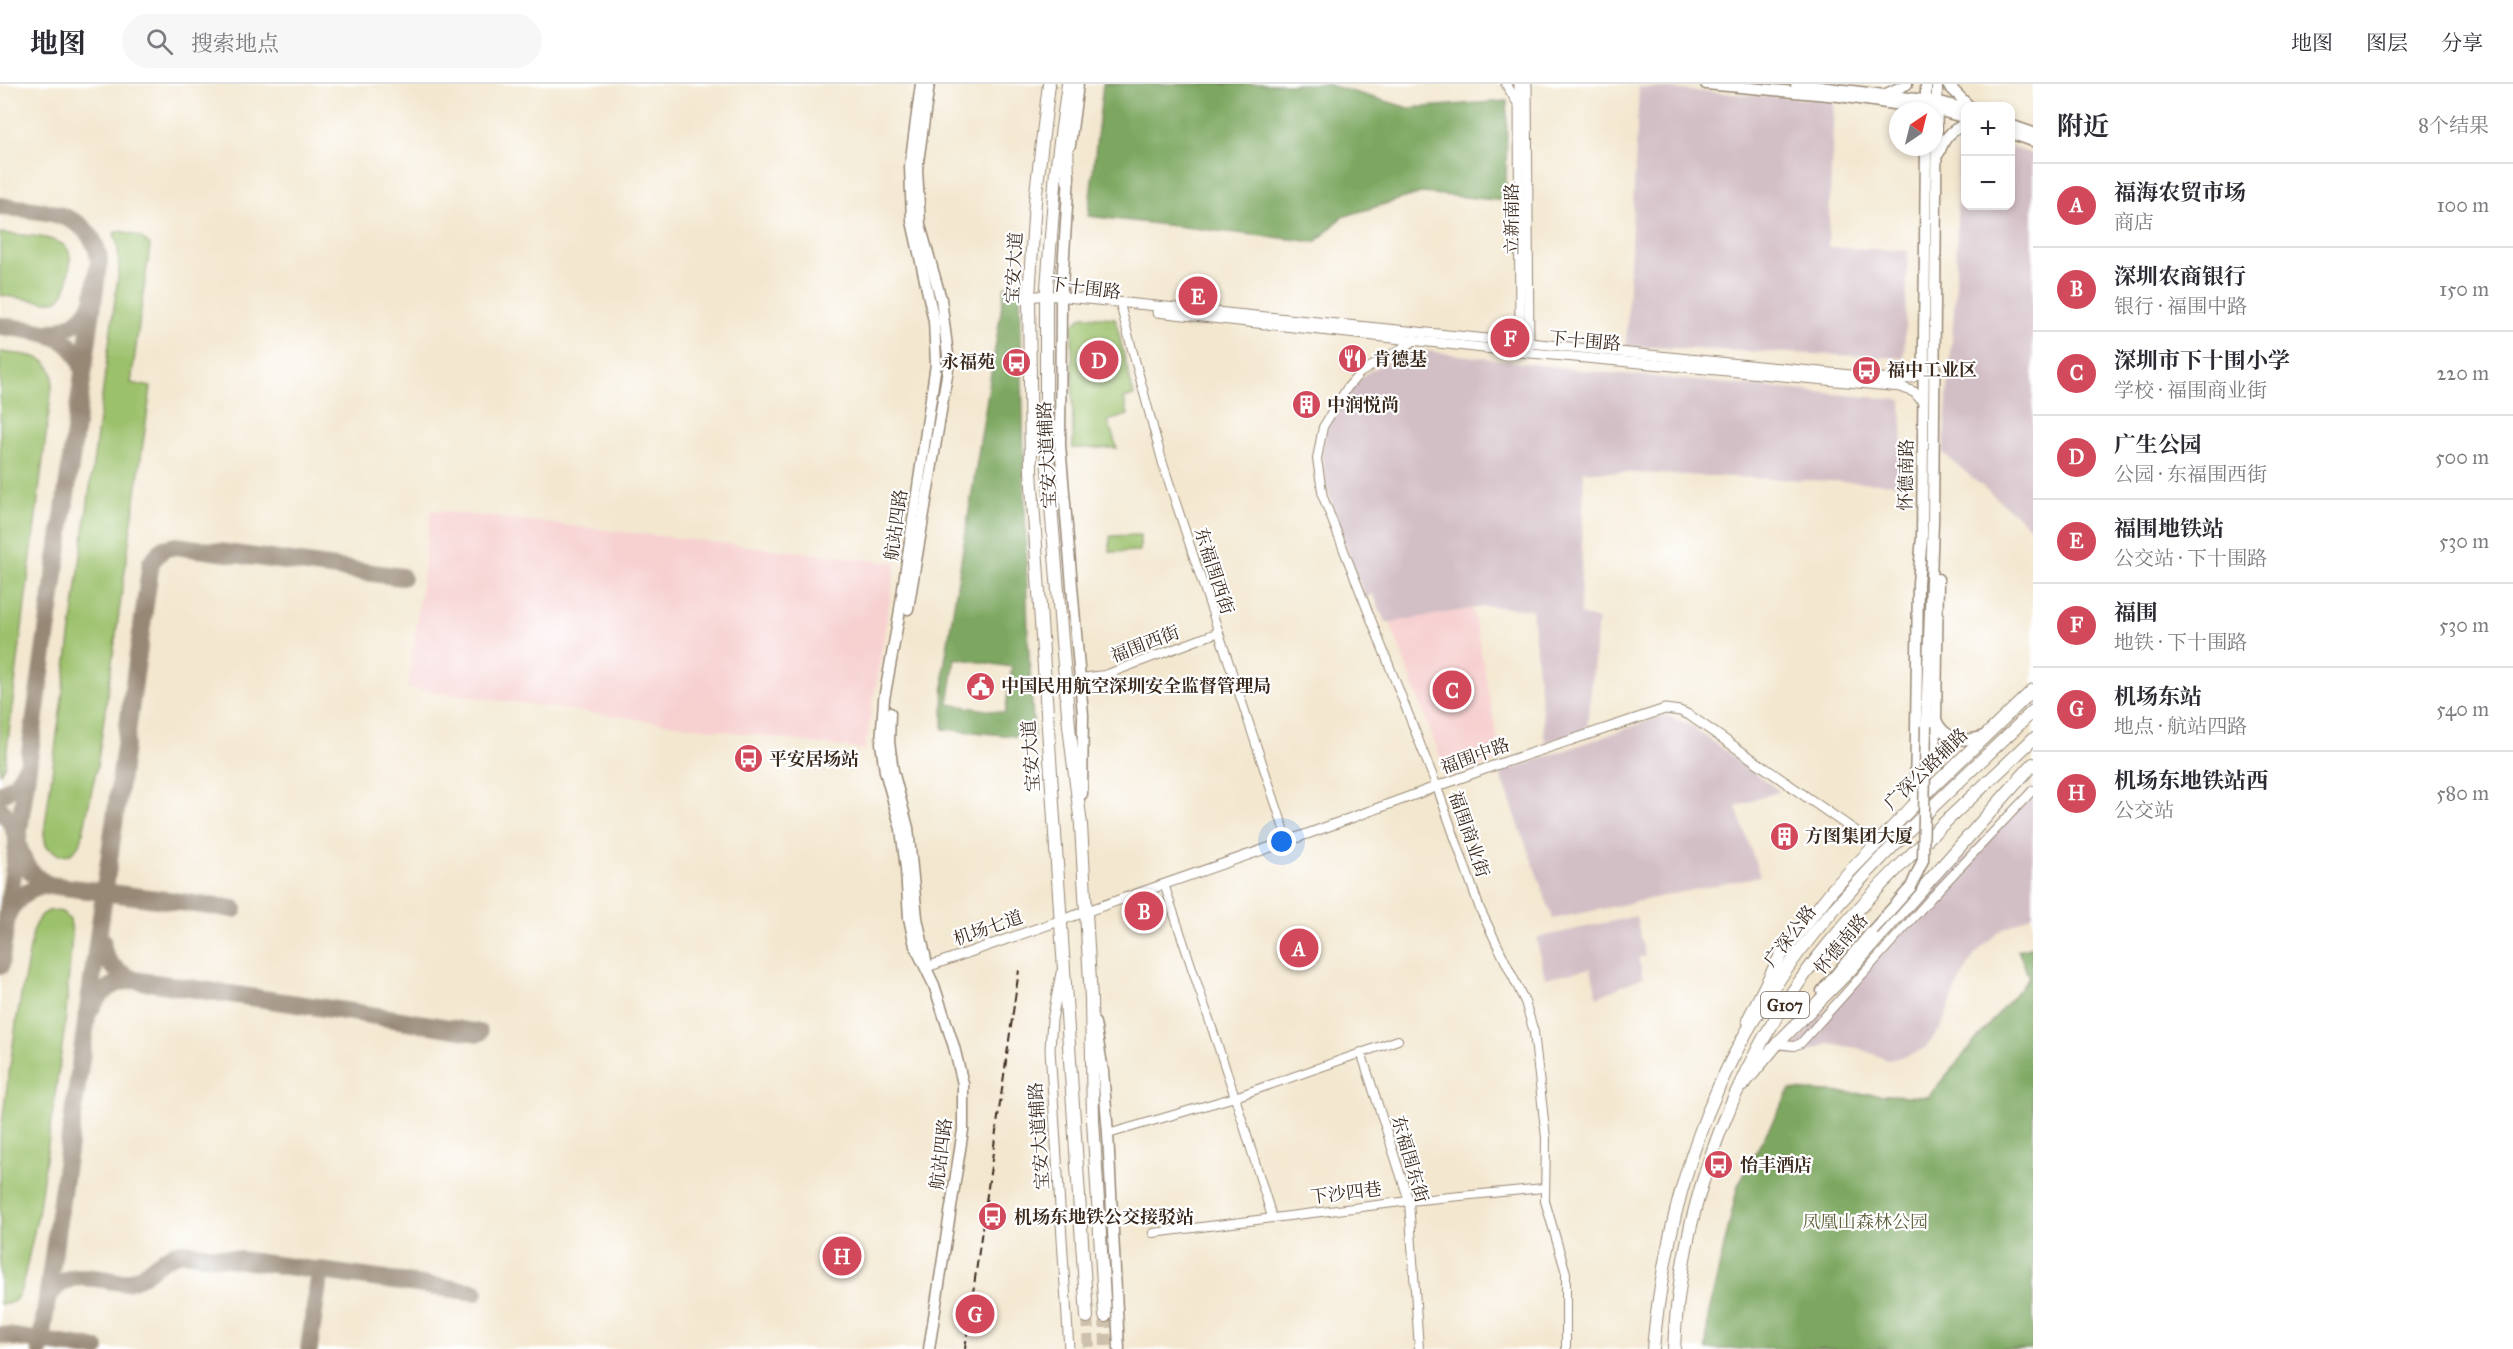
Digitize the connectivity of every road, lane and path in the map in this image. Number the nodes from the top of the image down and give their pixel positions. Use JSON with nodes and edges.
{"nodes":[{"id":1,"x":921,"y":84,"type":"edge"},
{"id":2,"x":929,"y":84,"type":"edge"},
{"id":3,"x":1048,"y":84,"type":"edge"},
{"id":4,"x":1068,"y":84,"type":"edge"},
{"id":5,"x":1078,"y":84,"type":"edge"},
{"id":6,"x":1506,"y":84,"type":"edge"},
{"id":7,"x":1519,"y":84,"type":"edge"},
{"id":8,"x":1527,"y":84,"type":"edge"},
{"id":9,"x":1533,"y":84,"type":"edge"},
{"id":10,"x":1706,"y":84,"type":"edge"},
{"id":11,"x":1796,"y":84,"type":"edge"},
{"id":12,"x":1908,"y":84,"type":"edge"},
{"id":13,"x":1926,"y":84,"type":"edge"},
{"id":14,"x":1936,"y":84,"type":"edge"},
{"id":15,"x":1947,"y":84,"type":"edge"},
{"id":16,"x":1527,"y":99,"type":"junction"},
{"id":17,"x":1888,"y":99,"type":"junction"},
{"id":18,"x":1066,"y":102,"type":"junction"},
{"id":19,"x":1892,"y":102,"type":"edge"},
{"id":20,"x":1906,"y":102,"type":"edge"},
{"id":21,"x":1929,"y":102,"type":"edge"},
{"id":22,"x":1931,"y":102,"type":"edge"},
{"id":23,"x":1962,"y":102,"type":"edge"},
{"id":24,"x":1943,"y":107,"type":"edge"},
{"id":25,"x":1961,"y":108,"type":"edge"},
{"id":26,"x":1943,"y":110,"type":"edge"},
{"id":27,"x":1519,"y":112,"type":"junction"},
{"id":28,"x":1961,"y":117,"type":"edge"},
{"id":29,"x":1961,"y":126,"type":"edge"},
{"id":30,"x":2015,"y":127,"type":"edge"},
{"id":31,"x":2033,"y":133,"type":"edge"},
{"id":32,"x":2015,"y":135,"type":"edge"},
{"id":33,"x":2033,"y":141,"type":"edge"},
{"id":34,"x":1925,"y":156,"type":"edge"},
{"id":35,"x":1935,"y":156,"type":"edge"},
{"id":36,"x":1936,"y":168,"type":"junction"},
{"id":37,"x":1068,"y":181,"type":"junction"},
{"id":38,"x":1029,"y":297,"type":"junction"},
{"id":39,"x":1046,"y":298,"type":"junction"},
{"id":40,"x":1062,"y":300,"type":"junction"},
{"id":41,"x":1121,"y":308,"type":"junction"},
{"id":42,"x":1414,"y":341,"type":"junction"},
{"id":43,"x":1525,"y":348,"type":"junction"},
{"id":44,"x":1924,"y":366,"type":"junction"},
{"id":45,"x":1923,"y":402,"type":"junction"},
{"id":46,"x":1219,"y":632,"type":"junction"},
{"id":47,"x":1080,"y":678,"type":"junction"},
{"id":48,"x":2033,"y":690,"type":"edge"},
{"id":49,"x":2033,"y":711,"type":"edge"},
{"id":50,"x":1931,"y":723,"type":"junction"},
{"id":51,"x":1989,"y":733,"type":"junction"},
{"id":52,"x":2033,"y":739,"type":"edge"},
{"id":53,"x":1916,"y":744,"type":"junction"},
{"id":54,"x":2033,"y":764,"type":"edge"},
{"id":55,"x":1437,"y":788,"type":"junction"},
{"id":56,"x":2033,"y":790,"type":"edge"},
{"id":57,"x":1915,"y":804,"type":"junction"},
{"id":58,"x":1081,"y":825,"type":"junction"},
{"id":59,"x":1288,"y":841,"type":"junction"},
{"id":60,"x":1874,"y":844,"type":"junction"},
{"id":61,"x":1164,"y":884,"type":"junction"},
{"id":62,"x":1086,"y":912,"type":"junction"},
{"id":63,"x":1060,"y":921,"type":"junction"},
{"id":64,"x":1063,"y":959,"type":"junction"},
{"id":65,"x":927,"y":966,"type":"junction"},
{"id":66,"x":1091,"y":999,"type":"junction"},
{"id":67,"x":1792,"y":1029,"type":"junction"},
{"id":68,"x":1398,"y":1040,"type":"dead end"},
{"id":69,"x":1778,"y":1044,"type":"junction"},
{"id":70,"x":1361,"y":1052,"type":"junction"},
{"id":71,"x":1732,"y":1056,"type":"junction"},
{"id":72,"x":1737,"y":1093,"type":"junction"},
{"id":73,"x":1235,"y":1097,"type":"junction"},
{"id":74,"x":1108,"y":1134,"type":"junction"},
{"id":75,"x":1544,"y":1188,"type":"junction"},
{"id":76,"x":1409,"y":1201,"type":"junction"},
{"id":77,"x":1272,"y":1217,"type":"junction"},
{"id":78,"x":1153,"y":1233,"type":"dead end"},
{"id":79,"x":1105,"y":1316,"type":"tunnel mouth"},
{"id":80,"x":1087,"y":1317,"type":"tunnel mouth"},
{"id":81,"x":929,"y":1349,"type":"edge"},
{"id":82,"x":1069,"y":1349,"type":"edge"},
{"id":83,"x":1119,"y":1349,"type":"edge"},
{"id":84,"x":1419,"y":1349,"type":"edge"},
{"id":85,"x":1566,"y":1349,"type":"edge"},
{"id":86,"x":1653,"y":1349,"type":"edge"},
{"id":87,"x":1674,"y":1349,"type":"edge"}],
"edges":[{"from":1,"to":65,"type":"main road","name":"航站四路"},
{"from":2,"to":65,"type":"main road","name":"航站四路"},
{"from":3,"to":38,"type":"main road","name":"宝安大道"},
{"from":4,"to":18,"type":"main road","name":"宝安大道"},
{"from":5,"to":37,"type":"main road","name":"宝安大道辅路"},
{"from":6,"to":27,"type":"street"},
{"from":7,"to":27,"type":"street","name":"立新南路"},
{"from":8,"to":16,"type":"street","name":"立新南路"},
{"from":9,"to":16,"type":"street"},
{"from":10,"to":17,"type":"main road"},
{"from":11,"to":17,"type":"main road"},
{"from":12,"to":17,"type":"main road"},
{"from":13,"to":21,"type":"main road","name":"怀德南路"},
{"from":14,"to":22,"type":"main road","name":"怀德南路"},
{"from":15,"to":23,"type":"main road"},
{"from":16,"to":43,"type":"street","name":"立新南路"},
{"from":17,"to":19,"type":"main road"},
{"from":17,"to":20,"type":"main road"},
{"from":18,"to":37,"type":"main road"},
{"from":18,"to":39,"type":"main road","name":"宝安大道"},
{"from":24,"to":25,"type":"main road"},
{"from":26,"to":28,"type":"main road"},
{"from":27,"to":43,"type":"street","name":"立新南路"},
{"from":29,"to":36,"type":"main road"},
{"from":30,"to":31,"type":"main road"},
{"from":32,"to":33,"type":"main road"},
{"from":34,"to":44,"type":"main road","name":"怀德南路"},
{"from":35,"to":36,"type":"main road","name":"怀德南路"},
{"from":36,"to":50,"type":"main road","name":"怀德南路"},
{"from":37,"to":40,"type":"main road","name":"宝安大道辅路"},
{"from":38,"to":39,"type":"street","name":"下十围路"},
{"from":38,"to":63,"type":"main road","name":"宝安大道"},
{"from":39,"to":40,"type":"street","name":"下十围路"},
{"from":39,"to":58,"type":"main road","name":"宝安大道"},
{"from":40,"to":41,"type":"street","name":"下十围路"},
{"from":40,"to":43,"type":"street","name":"下十围路"},
{"from":40,"to":47,"type":"main road","name":"宝安大道辅路"},
{"from":41,"to":42,"type":"street","name":"下十围路"},
{"from":41,"to":46,"type":"street","name":"东福围西街"},
{"from":42,"to":43,"type":"street","name":"下十围路"},
{"from":42,"to":55,"type":"street","name":"福围商业街"},
{"from":43,"to":44,"type":"street","name":"下十围路"},
{"from":43,"to":45,"type":"street","name":"下十围路"},
{"from":44,"to":45,"type":"main road","name":"怀德南路"},
{"from":45,"to":53,"type":"main road","name":"怀德南路"},
{"from":46,"to":47,"type":"street","name":"福围西街"},
{"from":46,"to":59,"type":"street","name":"东福围西街"},
{"from":47,"to":58,"type":"main road","name":"宝安大道辅路"},
{"from":48,"to":51,"type":"main road","name":"广深公路辅路"},
{"from":49,"to":71,"type":"main road","name":"广深公路","number":"G107"},
{"from":50,"to":51,"type":"main road"},
{"from":50,"to":53,"type":"main road"},
{"from":50,"to":67,"type":"main road","name":"怀德南路","bridge":true},
{"from":51,"to":57,"type":"main road","name":"广深公路辅路"},
{"from":52,"to":72,"type":"main road","name":"广深公路","number":"G107"},
{"from":53,"to":57,"type":"main road","name":"怀德南路"},
{"from":54,"to":67,"type":"main road"},
{"from":55,"to":59,"type":"street","name":"福围中路"},
{"from":55,"to":60,"type":"street","name":"福围中路"},
{"from":55,"to":75,"type":"street","name":"福围商业街"},
{"from":56,"to":69,"type":"street"},
{"from":57,"to":60,"type":"main road","name":"广深公路辅路"},
{"from":58,"to":62,"type":"main road","name":"宝安大道"},
{"from":59,"to":61,"type":"street","name":"福围中路"},
{"from":60,"to":71,"type":"main road","name":"广深公路辅路"},
{"from":61,"to":62,"type":"street","name":"福围中路"},
{"from":61,"to":73,"type":"street"},
{"from":62,"to":63,"type":"street","name":"福围中路"},
{"from":62,"to":66,"type":"main road","name":"宝安大道"},
{"from":63,"to":64,"type":"main road","name":"宝安大道"},
{"from":63,"to":65,"type":"street","name":"机场七道"},
{"from":64,"to":80,"type":"main road","name":"宝安大道"},
{"from":64,"to":82,"type":"street","name":"宝安大道辅路"},
{"from":65,"to":81,"type":"main road","name":"航站四路"},
{"from":66,"to":74,"type":"main road"},
{"from":66,"to":79,"type":"main road","name":"宝安大道"},
{"from":67,"to":69,"type":"main road"},
{"from":68,"to":70,"type":"street"},
{"from":69,"to":72,"type":"main road"},
{"from":70,"to":73,"type":"street"},
{"from":70,"to":76,"type":"street","name":"东福围东街"},
{"from":71,"to":86,"type":"main road","name":"广深公路","number":"G107"},
{"from":72,"to":87,"type":"main road","name":"广深公路","number":"G107"},
{"from":73,"to":74,"type":"street"},
{"from":73,"to":77,"type":"street"},
{"from":74,"to":83,"type":"main road"},
{"from":75,"to":76,"type":"street","name":"下沙四巷"},
{"from":75,"to":85,"type":"street","name":"福围商业街"},
{"from":76,"to":77,"type":"street","name":"下沙四巷"},
{"from":76,"to":84,"type":"street","name":"东福围东街"},
{"from":77,"to":78,"type":"street","name":"下沙四巷"}]}
